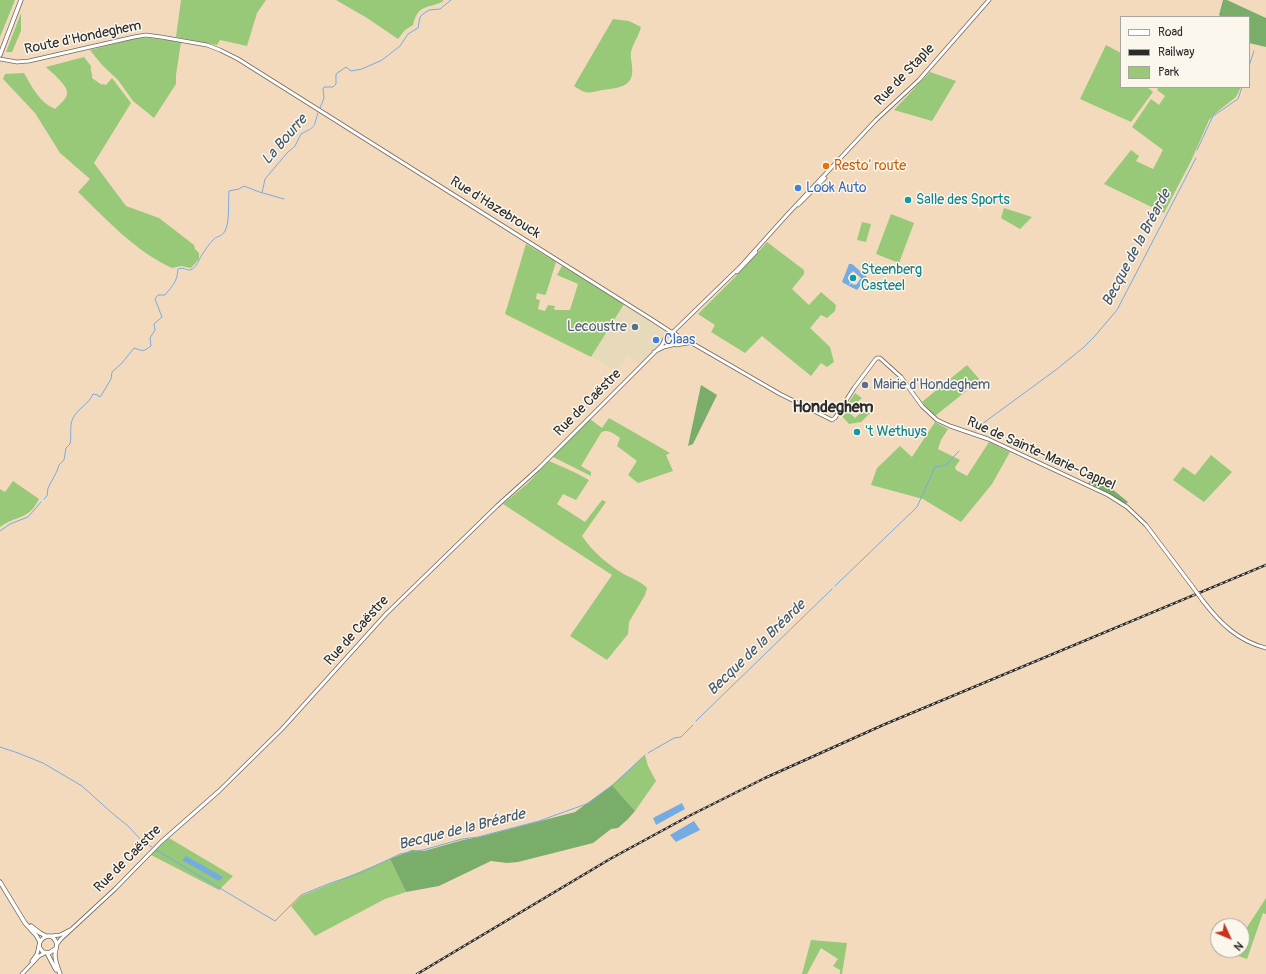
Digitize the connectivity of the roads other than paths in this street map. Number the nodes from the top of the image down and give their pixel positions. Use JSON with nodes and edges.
{"nodes":[{"id":1,"x":21,"y":0,"type":"edge"},
{"id":2,"x":989,"y":0,"type":"edge"},
{"id":3,"x":0,"y":55,"type":"edge"},
{"id":4,"x":0,"y":59,"type":"edge"},
{"id":5,"x":319,"y":111,"type":"joint"},
{"id":6,"x":682,"y":324,"type":"junction"},
{"id":7,"x":670,"y":333,"type":"junction"},
{"id":8,"x":678,"y":337,"type":"junction"},
{"id":9,"x":665,"y":340,"type":"junction"},
{"id":10,"x":676,"y":345,"type":"junction"},
{"id":11,"x":693,"y":345,"type":"junction"},
{"id":12,"x":671,"y":346,"type":"junction"},
{"id":13,"x":654,"y":352,"type":"junction"},
{"id":14,"x":1266,"y":648,"type":"edge"},
{"id":15,"x":0,"y":882,"type":"edge"},
{"id":16,"x":23,"y":918,"type":"junction"},
{"id":17,"x":76,"y":925,"type":"junction"},
{"id":18,"x":48,"y":936,"type":"junction"},
{"id":19,"x":39,"y":944,"type":"junction"},
{"id":20,"x":57,"y":944,"type":"junction"},
{"id":21,"x":55,"y":949,"type":"junction"},
{"id":22,"x":46,"y":953,"type":"junction"},
{"id":23,"x":23,"y":973,"type":"edge"},
{"id":24,"x":59,"y":974,"type":"edge"}],
"edges":[{"from":1,"to":3,"type":"main road"},
{"from":2,"to":6,"type":"street","name":"Rue de Staple"},
{"from":4,"to":5,"type":"street","name":"Route d'Hondeghem"},
{"from":5,"to":7,"type":"street","name":"Rue d'Hazebrouck"},
{"from":6,"to":7,"type":"street","name":"Rue de Staple"},
{"from":6,"to":8,"type":"street","name":"Rue de Staple"},
{"from":7,"to":8,"type":"street"},
{"from":7,"to":9,"type":"street"},
{"from":8,"to":10,"type":"street"},
{"from":8,"to":11,"type":"street"},
{"from":9,"to":12,"type":"street"},
{"from":9,"to":13,"type":"street","name":"Rue de Caëstre"},
{"from":10,"to":11,"type":"street"},
{"from":10,"to":12,"type":"street"},
{"from":11,"to":14,"type":"street","name":"Rue de Sainte-Marie-Cappel","bridge":true},
{"from":12,"to":13,"type":"street","name":"Rue de Caëstre"},
{"from":13,"to":17,"type":"street","name":"Rue de Caëstre"},
{"from":15,"to":16,"type":"main road"},
{"from":16,"to":18,"type":"main road"},
{"from":16,"to":19,"type":"main road"},
{"from":17,"to":18,"type":"street","name":"Rue de Caëstre"},
{"from":17,"to":20,"type":"street","name":"Rue de Caëstre"},
{"from":18,"to":19,"type":"main road"},
{"from":18,"to":20,"type":"main road"},
{"from":19,"to":22,"type":"main road"},
{"from":19,"to":23,"type":"street"},
{"from":20,"to":21,"type":"main road"},
{"from":21,"to":22,"type":"main road"},
{"from":21,"to":24,"type":"main road"},
{"from":22,"to":23,"type":"street"},
{"from":22,"to":24,"type":"main road"}]}
